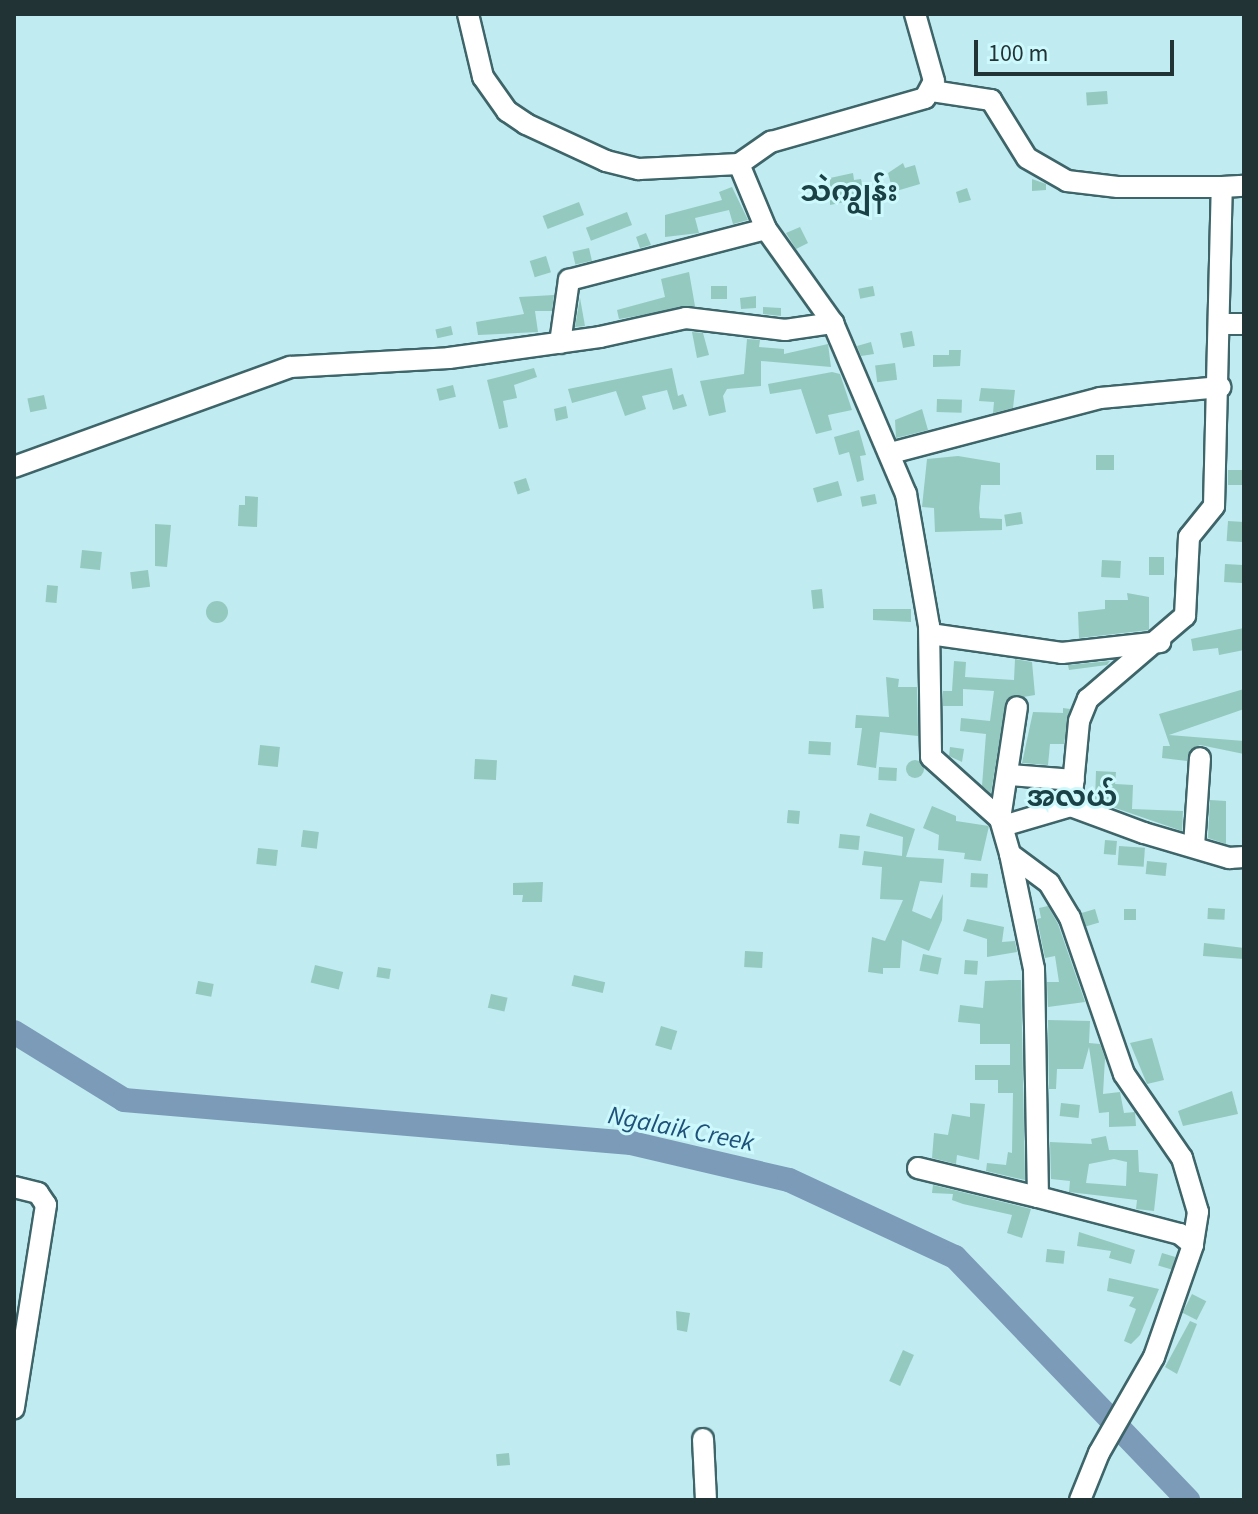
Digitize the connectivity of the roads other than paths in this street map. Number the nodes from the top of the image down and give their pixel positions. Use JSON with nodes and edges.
{"nodes":[{"id":1,"x":468,"y":14,"type":"edge"},
{"id":2,"x":915,"y":14,"type":"edge"},
{"id":3,"x":932,"y":91,"type":"junction"},
{"id":4,"x":739,"y":164,"type":"junction"},
{"id":5,"x":1244,"y":186,"type":"edge"},
{"id":6,"x":1222,"y":187,"type":"junction"},
{"id":7,"x":766,"y":229,"type":"junction"},
{"id":8,"x":833,"y":323,"type":"junction"},
{"id":9,"x":1222,"y":324,"type":"junction"},
{"id":10,"x":1244,"y":324,"type":"edge"},
{"id":11,"x":560,"y":343,"type":"junction"},
{"id":12,"x":1212,"y":388,"type":"junction"},
{"id":13,"x":891,"y":453,"type":"junction"},
{"id":14,"x":14,"y":467,"type":"edge"},
{"id":15,"x":930,"y":634,"type":"junction"},
{"id":16,"x":1161,"y":642,"type":"junction"},
{"id":17,"x":1017,"y":707,"type":"dead end"},
{"id":18,"x":1200,"y":758,"type":"dead end"},
{"id":19,"x":1010,"y":775,"type":"junction"},
{"id":20,"x":1074,"y":780,"type":"junction"},
{"id":21,"x":1071,"y":806,"type":"junction"},
{"id":22,"x":1002,"y":822,"type":"junction"},
{"id":23,"x":1194,"y":846,"type":"junction"},
{"id":24,"x":1010,"y":854,"type":"junction"},
{"id":25,"x":1244,"y":857,"type":"edge"},
{"id":26,"x":918,"y":1168,"type":"dead end"},
{"id":27,"x":14,"y":1187,"type":"edge"},
{"id":28,"x":1038,"y":1197,"type":"junction"},
{"id":29,"x":1193,"y":1245,"type":"junction"},
{"id":30,"x":14,"y":1408,"type":"edge"},
{"id":31,"x":703,"y":1439,"type":"dead end"},
{"id":32,"x":706,"y":1500,"type":"edge"},
{"id":33,"x":1080,"y":1500,"type":"edge"}],
"edges":[{"from":1,"to":4,"type":"street"},
{"from":2,"to":3,"type":"street"},
{"from":3,"to":4,"type":"street"},
{"from":3,"to":6,"type":"street"},
{"from":4,"to":7,"type":"street"},
{"from":5,"to":6,"type":"street"},
{"from":6,"to":9,"type":"street"},
{"from":7,"to":8,"type":"street"},
{"from":7,"to":11,"type":"street"},
{"from":8,"to":11,"type":"street"},
{"from":8,"to":13,"type":"street"},
{"from":9,"to":10,"type":"street"},
{"from":9,"to":12,"type":"street"},
{"from":11,"to":14,"type":"street"},
{"from":12,"to":13,"type":"street"},
{"from":12,"to":16,"type":"street"},
{"from":13,"to":15,"type":"street"},
{"from":15,"to":16,"type":"street"},
{"from":15,"to":22,"type":"street"},
{"from":16,"to":20,"type":"street"},
{"from":17,"to":19,"type":"street"},
{"from":18,"to":23,"type":"street"},
{"from":19,"to":20,"type":"street"},
{"from":19,"to":22,"type":"street"},
{"from":20,"to":21,"type":"street"},
{"from":21,"to":22,"type":"street"},
{"from":21,"to":23,"type":"street"},
{"from":22,"to":24,"type":"street"},
{"from":23,"to":25,"type":"street"},
{"from":24,"to":28,"type":"street"},
{"from":24,"to":29,"type":"street"},
{"from":26,"to":28,"type":"street"},
{"from":27,"to":30,"type":"street"},
{"from":28,"to":29,"type":"street"},
{"from":29,"to":33,"type":"street"},
{"from":31,"to":32,"type":"street"}]}
